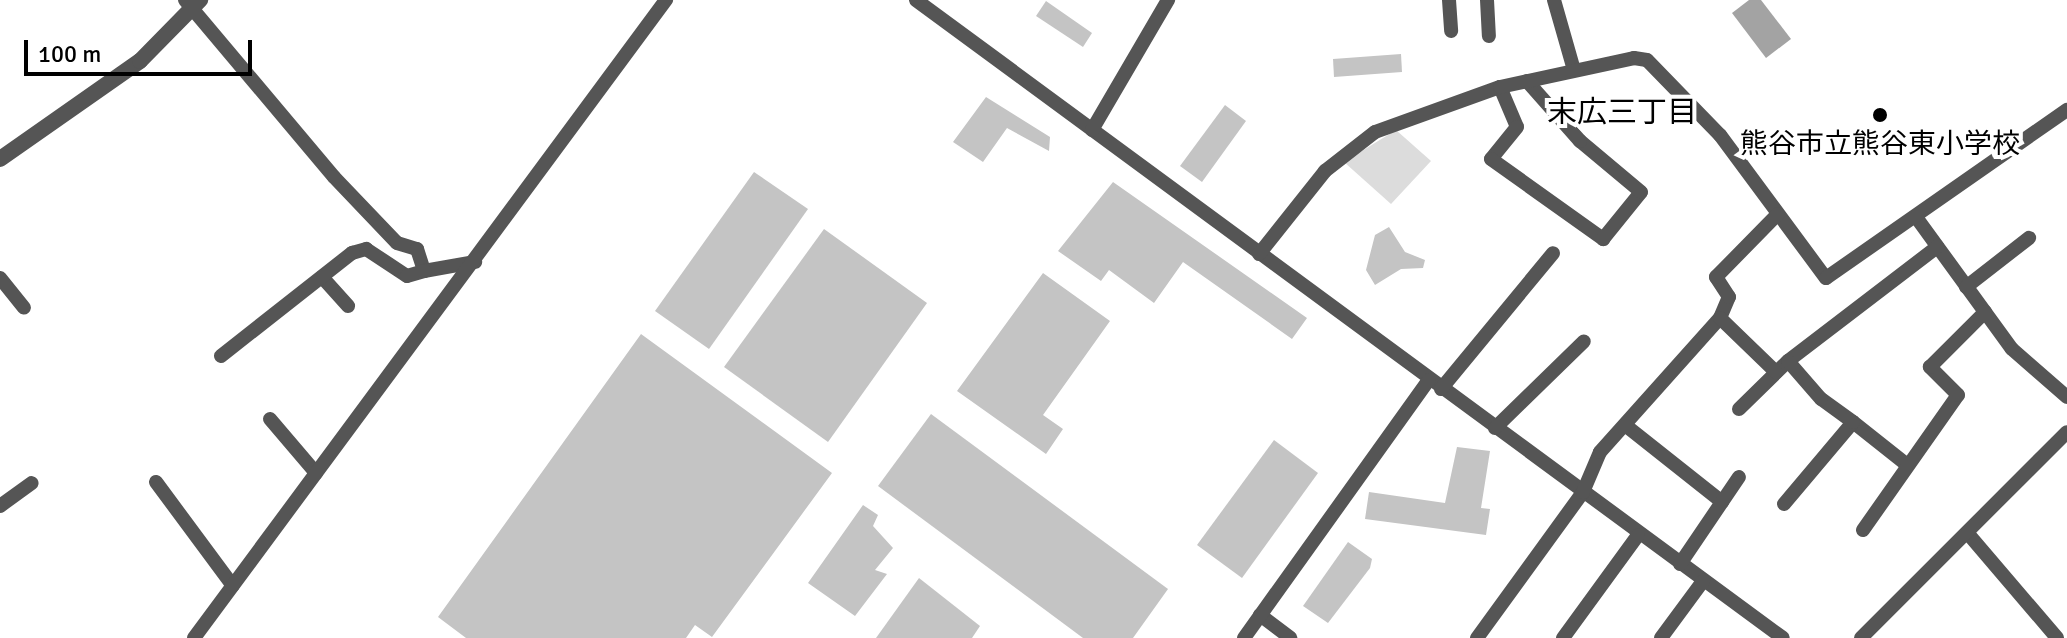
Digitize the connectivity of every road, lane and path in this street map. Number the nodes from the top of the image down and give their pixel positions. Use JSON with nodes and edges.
{"nodes":[{"id":1,"x":666,"y":0,"type":"edge"},
{"id":2,"x":916,"y":0,"type":"edge"},
{"id":3,"x":1168,"y":0,"type":"edge"},
{"id":4,"x":1449,"y":0,"type":"edge"},
{"id":5,"x":1487,"y":0,"type":"edge"},
{"id":6,"x":1554,"y":0,"type":"edge"},
{"id":7,"x":193,"y":3,"type":"edge"},
{"id":8,"x":1451,"y":31,"type":"dead end"},
{"id":9,"x":1489,"y":36,"type":"dead end"},
{"id":10,"x":1574,"y":70,"type":"junction"},
{"id":11,"x":1527,"y":81,"type":"junction"},
{"id":12,"x":1500,"y":87,"type":"junction"},
{"id":13,"x":2067,"y":110,"type":"edge"},
{"id":14,"x":1092,"y":130,"type":"junction"},
{"id":15,"x":0,"y":159,"type":"edge"},
{"id":16,"x":1778,"y":214,"type":"junction"},
{"id":17,"x":1916,"y":217,"type":"junction"},
{"id":18,"x":2029,"y":238,"type":"dead end"},
{"id":19,"x":1937,"y":247,"type":"junction"},
{"id":20,"x":1553,"y":253,"type":"dead end"},
{"id":21,"x":1259,"y":254,"type":"junction"},
{"id":22,"x":475,"y":262,"type":"junction"},
{"id":23,"x":424,"y":271,"type":"junction"},
{"id":24,"x":322,"y":277,"type":"junction"},
{"id":25,"x":0,"y":278,"type":"edge"},
{"id":26,"x":1966,"y":287,"type":"junction"},
{"id":27,"x":348,"y":306,"type":"dead end"},
{"id":28,"x":24,"y":308,"type":"dead end"},
{"id":29,"x":1985,"y":312,"type":"junction"},
{"id":30,"x":1720,"y":318,"type":"junction"},
{"id":31,"x":1584,"y":341,"type":"dead end"},
{"id":32,"x":221,"y":356,"type":"dead end"},
{"id":33,"x":1788,"y":361,"type":"junction"},
{"id":34,"x":1776,"y":372,"type":"junction"},
{"id":35,"x":1435,"y":384,"type":"junction"},
{"id":36,"x":2067,"y":397,"type":"edge"},
{"id":37,"x":1739,"y":409,"type":"dead end"},
{"id":38,"x":270,"y":419,"type":"dead end"},
{"id":39,"x":1853,"y":422,"type":"junction"},
{"id":40,"x":1625,"y":425,"type":"junction"},
{"id":41,"x":1495,"y":428,"type":"junction"},
{"id":42,"x":2067,"y":432,"type":"edge"},
{"id":43,"x":1906,"y":464,"type":"junction"},
{"id":44,"x":316,"y":473,"type":"junction"},
{"id":45,"x":1739,"y":477,"type":"dead end"},
{"id":46,"x":156,"y":482,"type":"dead end"},
{"id":47,"x":32,"y":483,"type":"dead end"},
{"id":48,"x":1583,"y":492,"type":"junction"},
{"id":49,"x":1722,"y":502,"type":"junction"},
{"id":50,"x":1784,"y":504,"type":"dead end"},
{"id":51,"x":0,"y":506,"type":"edge"},
{"id":52,"x":1863,"y":530,"type":"dead end"},
{"id":53,"x":1638,"y":535,"type":"junction"},
{"id":54,"x":1970,"y":536,"type":"junction"},
{"id":55,"x":1680,"y":564,"type":"junction"},
{"id":56,"x":1703,"y":581,"type":"junction"},
{"id":57,"x":233,"y":586,"type":"junction"},
{"id":58,"x":1260,"y":615,"type":"junction"},
{"id":59,"x":194,"y":638,"type":"edge"},
{"id":60,"x":1244,"y":638,"type":"edge"},
{"id":61,"x":1290,"y":638,"type":"edge"},
{"id":62,"x":1477,"y":638,"type":"edge"},
{"id":63,"x":1563,"y":638,"type":"edge"},
{"id":64,"x":1661,"y":638,"type":"edge"},
{"id":65,"x":1783,"y":638,"type":"edge"},
{"id":66,"x":1861,"y":638,"type":"edge"},
{"id":67,"x":2057,"y":638,"type":"edge"}],
"edges":[{"from":1,"to":22,"type":"street"},
{"from":2,"to":14,"type":"street"},
{"from":3,"to":14,"type":"street"},
{"from":4,"to":8,"type":"street"},
{"from":5,"to":9,"type":"street"},
{"from":6,"to":10,"type":"street"},
{"from":7,"to":15,"type":"street"},
{"from":7,"to":23,"type":"street"},
{"from":10,"to":11,"type":"street"},
{"from":10,"to":16,"type":"street"},
{"from":11,"to":12,"type":"street"},
{"from":11,"to":12,"type":"street"},
{"from":12,"to":21,"type":"street"},
{"from":13,"to":17,"type":"street"},
{"from":14,"to":21,"type":"street"},
{"from":16,"to":17,"type":"street"},
{"from":16,"to":30,"type":"street"},
{"from":17,"to":19,"type":"street"},
{"from":18,"to":26,"type":"street"},
{"from":19,"to":26,"type":"street"},
{"from":19,"to":33,"type":"street"},
{"from":20,"to":35,"type":"street"},
{"from":21,"to":35,"type":"street"},
{"from":22,"to":23,"type":"street"},
{"from":22,"to":44,"type":"street"},
{"from":23,"to":24,"type":"street"},
{"from":24,"to":27,"type":"street"},
{"from":24,"to":32,"type":"street"},
{"from":25,"to":28,"type":"street"},
{"from":26,"to":29,"type":"street"},
{"from":29,"to":36,"type":"street"},
{"from":29,"to":43,"type":"street"},
{"from":30,"to":34,"type":"street"},
{"from":30,"to":40,"type":"street"},
{"from":31,"to":41,"type":"street"},
{"from":33,"to":34,"type":"street"},
{"from":33,"to":39,"type":"street"},
{"from":34,"to":37,"type":"street"},
{"from":35,"to":41,"type":"street"},
{"from":35,"to":58,"type":"street"},
{"from":38,"to":44,"type":"street"},
{"from":39,"to":43,"type":"street"},
{"from":39,"to":50,"type":"street"},
{"from":40,"to":48,"type":"street"},
{"from":40,"to":49,"type":"street"},
{"from":41,"to":48,"type":"street"},
{"from":42,"to":54,"type":"street"},
{"from":43,"to":52,"type":"street"},
{"from":44,"to":57,"type":"street"},
{"from":45,"to":49,"type":"street"},
{"from":46,"to":57,"type":"street"},
{"from":47,"to":51,"type":"street"},
{"from":48,"to":53,"type":"street"},
{"from":48,"to":62,"type":"street"},
{"from":49,"to":55,"type":"street"},
{"from":53,"to":55,"type":"street"},
{"from":53,"to":63,"type":"street"},
{"from":54,"to":66,"type":"street"},
{"from":54,"to":67,"type":"street"},
{"from":55,"to":56,"type":"street"},
{"from":56,"to":64,"type":"street"},
{"from":56,"to":65,"type":"street"},
{"from":57,"to":59,"type":"street"},
{"from":58,"to":60,"type":"street"},
{"from":58,"to":61,"type":"street"}]}
